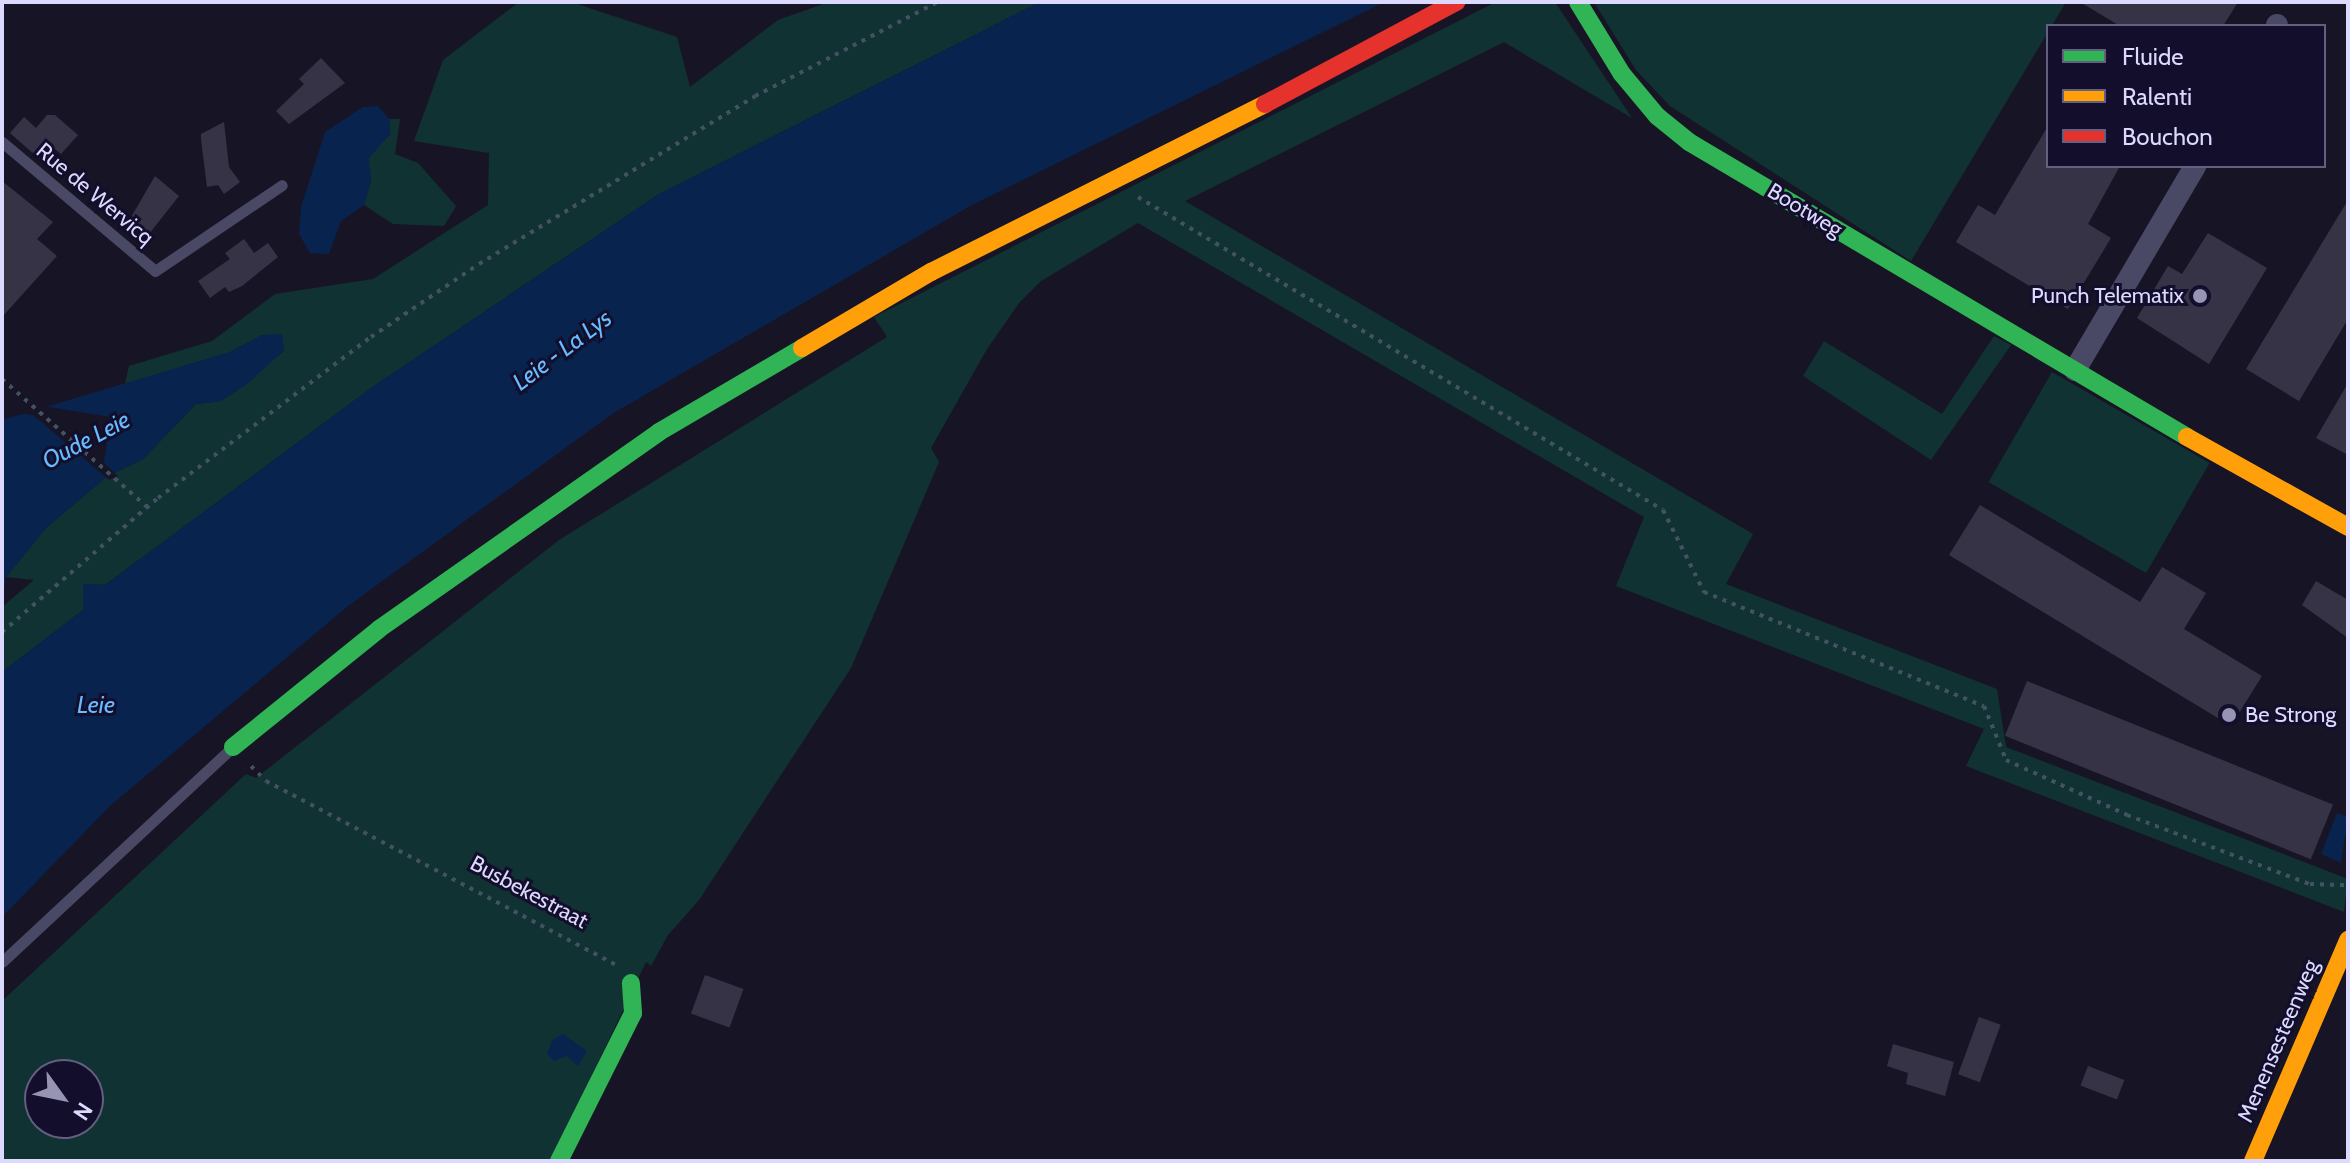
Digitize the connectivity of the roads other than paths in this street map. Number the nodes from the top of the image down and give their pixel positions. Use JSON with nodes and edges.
{"nodes":[{"id":1,"x":1456,"y":2,"type":"edge"},
{"id":2,"x":1578,"y":2,"type":"edge"},
{"id":3,"x":2,"y":142,"type":"edge"},
{"id":4,"x":2194,"y":168,"type":"edge"},
{"id":5,"x":282,"y":185,"type":"dead end"},
{"id":6,"x":2075,"y":370,"type":"junction"},
{"id":7,"x":2348,"y":527,"type":"edge"},
{"id":8,"x":233,"y":747,"type":"joint"},
{"id":9,"x":2348,"y":940,"type":"edge"},
{"id":10,"x":2,"y":962,"type":"edge"},
{"id":11,"x":631,"y":983,"type":"road end"},
{"id":12,"x":559,"y":1161,"type":"edge"},
{"id":13,"x":2253,"y":1161,"type":"edge"}],
"edges":[{"from":1,"to":8,"type":"street"},
{"from":2,"to":6,"type":"street","name":"Bootweg"},
{"from":3,"to":5,"type":"lane","name":"Rue de Wervicq"},
{"from":4,"to":6,"type":"street"},
{"from":6,"to":7,"type":"street","name":"Bootweg"},
{"from":8,"to":10,"type":"lane"},
{"from":9,"to":13,"type":"street","name":"Menensesteenweg"},
{"from":11,"to":12,"type":"street"}]}
